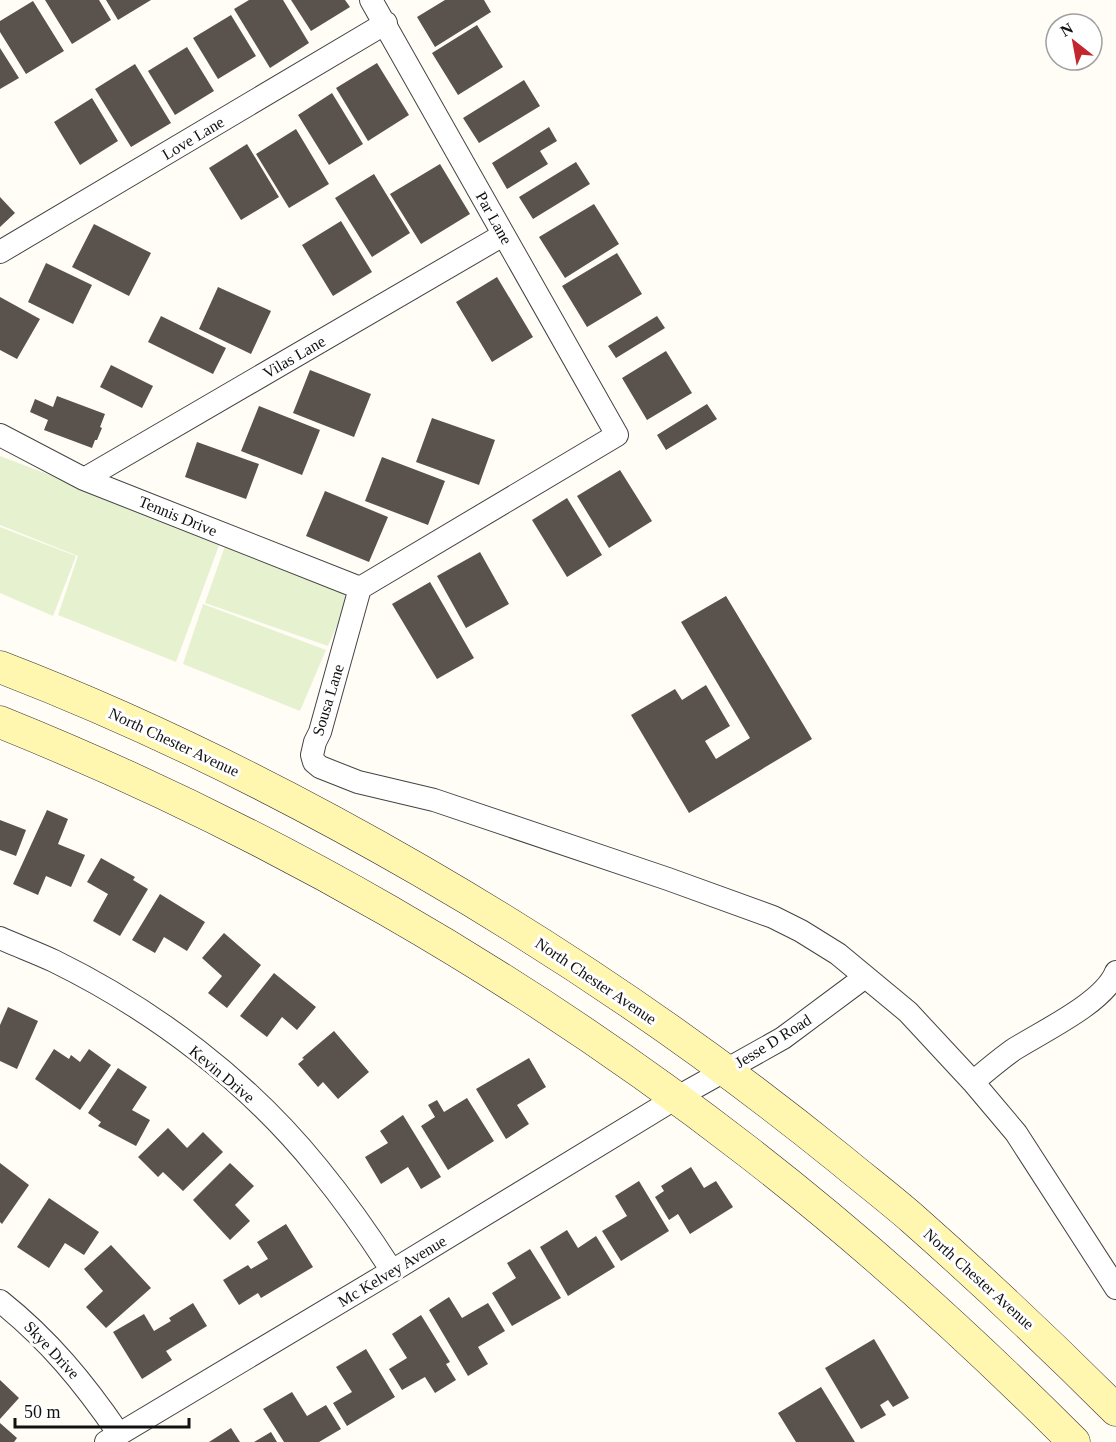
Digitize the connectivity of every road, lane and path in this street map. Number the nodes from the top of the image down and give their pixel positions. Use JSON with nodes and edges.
{"nodes":[{"id":1,"x":371,"y":0,"type":"edge"},
{"id":2,"x":386,"y":23,"type":"junction"},
{"id":3,"x":503,"y":235,"type":"junction"},
{"id":4,"x":0,"y":252,"type":"edge"},
{"id":5,"x":0,"y":435,"type":"edge"},
{"id":6,"x":84,"y":479,"type":"junction"},
{"id":7,"x":360,"y":588,"type":"junction"},
{"id":8,"x":0,"y":667,"type":"edge"},
{"id":9,"x":0,"y":723,"type":"edge"},
{"id":10,"x":0,"y":938,"type":"edge"},
{"id":11,"x":1116,"y":972,"type":"edge"},
{"id":12,"x":865,"y":977,"type":"junction"},
{"id":13,"x":726,"y":1070,"type":"junction"},
{"id":14,"x":973,"y":1082,"type":"junction"},
{"id":15,"x":676,"y":1098,"type":"junction"},
{"id":16,"x":392,"y":1271,"type":"junction"},
{"id":17,"x":1116,"y":1288,"type":"edge"},
{"id":18,"x":0,"y":1301,"type":"edge"},
{"id":19,"x":1116,"y":1410,"type":"edge"},
{"id":20,"x":112,"y":1438,"type":"edge"},
{"id":21,"x":1074,"y":1442,"type":"edge"}],
"edges":[{"from":1,"to":2,"type":"street","name":"Par Lane"},
{"from":2,"to":3,"type":"street","name":"Par Lane"},
{"from":2,"to":4,"type":"street","name":"Love Lane"},
{"from":3,"to":6,"type":"street","name":"Vilas Lane"},
{"from":3,"to":7,"type":"street","name":"Par Lane"},
{"from":5,"to":6,"type":"street","name":"Tennis Drive"},
{"from":6,"to":7,"type":"street","name":"Tennis Drive"},
{"from":7,"to":12,"type":"street","name":"Sousa Lane"},
{"from":8,"to":13,"type":"main road","name":"North Chester Avenue"},
{"from":9,"to":15,"type":"main road"},
{"from":10,"to":16,"type":"street","name":"Kevin Drive"},
{"from":11,"to":14,"type":"street"},
{"from":12,"to":13,"type":"street","name":"Jesse D Road"},
{"from":12,"to":14,"type":"street"},
{"from":13,"to":15,"type":"street","name":"Jesse D Road"},
{"from":13,"to":19,"type":"main road","name":"North Chester Avenue"},
{"from":14,"to":17,"type":"street"},
{"from":15,"to":16,"type":"street","name":"Mc Kelvey Avenue"},
{"from":15,"to":21,"type":"main road"},
{"from":16,"to":20,"type":"street","name":"Mc Kelvey Avenue"},
{"from":18,"to":20,"type":"street","name":"Skye Drive"}]}
